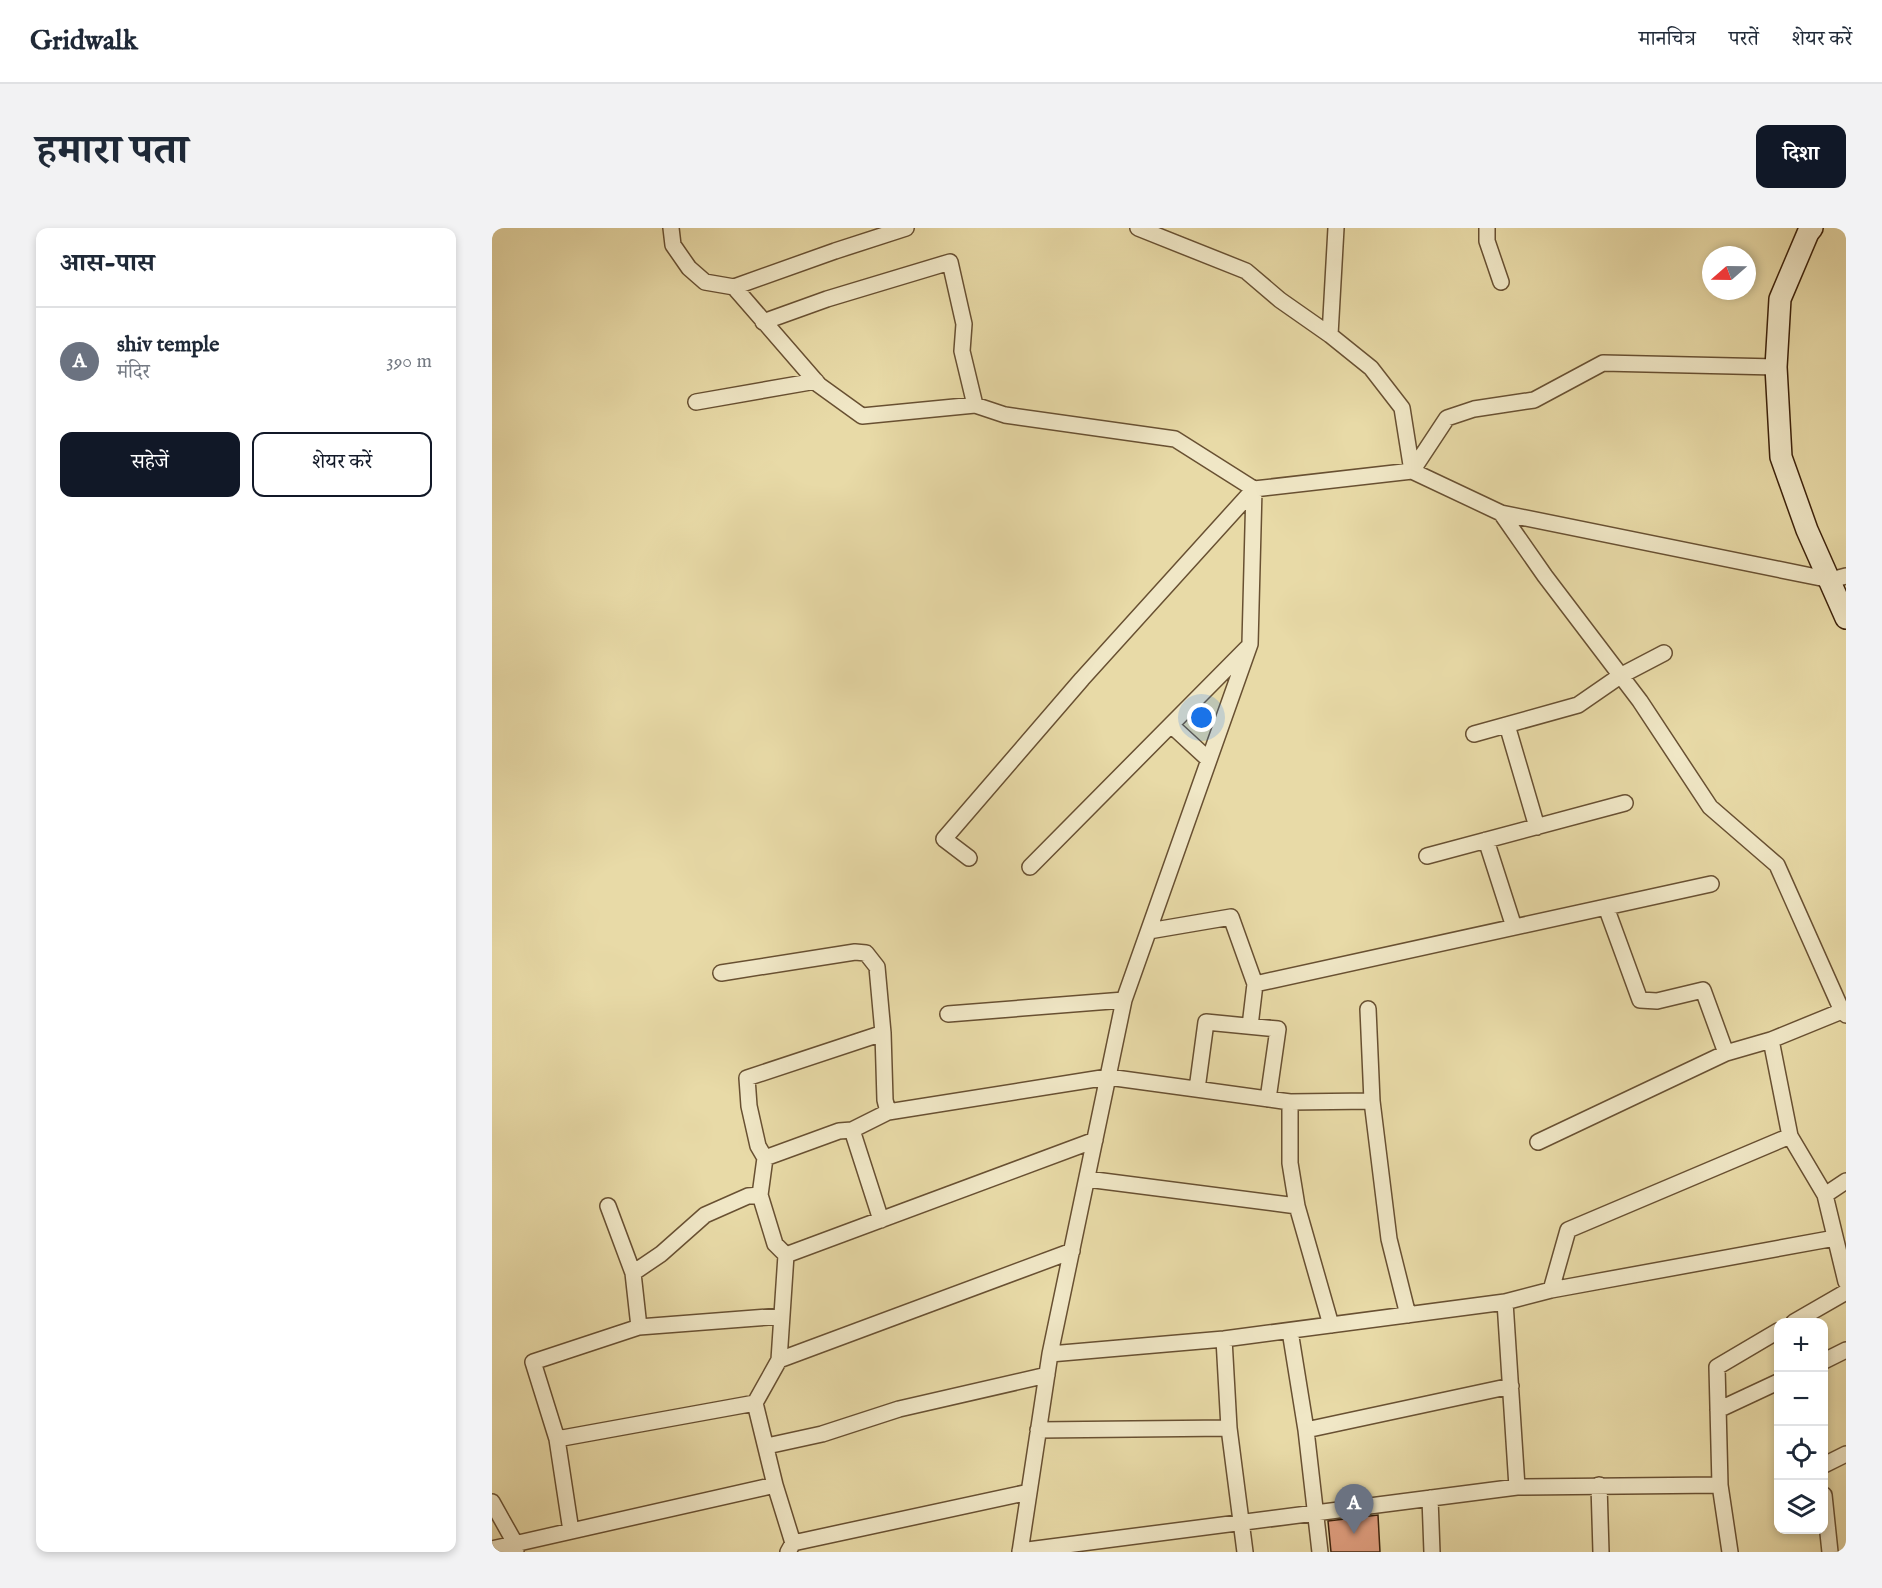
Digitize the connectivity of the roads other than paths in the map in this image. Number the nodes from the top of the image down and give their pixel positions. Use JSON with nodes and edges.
{"nodes":[{"id":1,"x":671,"y":228,"type":"edge"},
{"id":2,"x":906,"y":228,"type":"edge"},
{"id":3,"x":1138,"y":228,"type":"edge"},
{"id":4,"x":1336,"y":228,"type":"edge"},
{"id":5,"x":1487,"y":228,"type":"edge"},
{"id":6,"x":1812,"y":228,"type":"edge"},
{"id":7,"x":1501,"y":282,"type":"dead end"},
{"id":8,"x":734,"y":287,"type":"junction"},
{"id":9,"x":763,"y":322,"type":"junction"},
{"id":10,"x":1330,"y":335,"type":"junction"},
{"id":11,"x":1776,"y":367,"type":"junction"},
{"id":12,"x":816,"y":381,"type":"junction"},
{"id":13,"x":696,"y":402,"type":"dead end"},
{"id":14,"x":975,"y":405,"type":"junction"},
{"id":15,"x":1412,"y":471,"type":"junction"},
{"id":16,"x":1254,"y":489,"type":"junction"},
{"id":17,"x":1501,"y":513,"type":"junction"},
{"id":18,"x":1838,"y":578,"type":"edge"},
{"id":19,"x":1846,"y":618,"type":"edge"},
{"id":20,"x":1250,"y":644,"type":"junction"},
{"id":21,"x":1664,"y":653,"type":"dead end"},
{"id":22,"x":1620,"y":676,"type":"junction"},
{"id":23,"x":1171,"y":725,"type":"junction"},
{"id":24,"x":1507,"y":725,"type":"junction"},
{"id":25,"x":1474,"y":734,"type":"dead end"},
{"id":26,"x":1209,"y":760,"type":"junction"},
{"id":27,"x":1625,"y":803,"type":"dead end"},
{"id":28,"x":1537,"y":827,"type":"junction"},
{"id":29,"x":1486,"y":840,"type":"junction"},
{"id":30,"x":1427,"y":856,"type":"dead end"},
{"id":31,"x":969,"y":858,"type":"dead end"},
{"id":32,"x":1030,"y":867,"type":"dead end"},
{"id":33,"x":1711,"y":884,"type":"dead end"},
{"id":34,"x":1606,"y":907,"type":"junction"},
{"id":35,"x":1514,"y":927,"type":"junction"},
{"id":36,"x":1149,"y":931,"type":"junction"},
{"id":37,"x":721,"y":973,"type":"dead end"},
{"id":38,"x":1255,"y":984,"type":"junction"},
{"id":39,"x":1124,"y":1000,"type":"junction"},
{"id":40,"x":1368,"y":1009,"type":"dead end"},
{"id":41,"x":1844,"y":1013,"type":"edge"},
{"id":42,"x":948,"y":1014,"type":"dead end"},
{"id":43,"x":1250,"y":1026,"type":"junction"},
{"id":44,"x":884,"y":1033,"type":"junction"},
{"id":45,"x":1771,"y":1040,"type":"junction"},
{"id":46,"x":1726,"y":1053,"type":"junction"},
{"id":47,"x":1108,"y":1077,"type":"junction"},
{"id":48,"x":1197,"y":1089,"type":"junction"},
{"id":49,"x":1268,"y":1099,"type":"junction"},
{"id":50,"x":1372,"y":1101,"type":"junction"},
{"id":51,"x":1290,"y":1102,"type":"junction"},
{"id":52,"x":888,"y":1112,"type":"junction"},
{"id":53,"x":852,"y":1130,"type":"junction"},
{"id":54,"x":1790,"y":1136,"type":"junction"},
{"id":55,"x":1095,"y":1140,"type":"junction"},
{"id":56,"x":1538,"y":1142,"type":"dead end"},
{"id":57,"x":765,"y":1158,"type":"junction"},
{"id":58,"x":1086,"y":1179,"type":"junction"},
{"id":59,"x":1846,"y":1181,"type":"edge"},
{"id":60,"x":760,"y":1195,"type":"junction"},
{"id":61,"x":1825,"y":1195,"type":"junction"},
{"id":62,"x":608,"y":1206,"type":"dead end"},
{"id":63,"x":1297,"y":1206,"type":"junction"},
{"id":64,"x":881,"y":1220,"type":"junction"},
{"id":65,"x":1835,"y":1238,"type":"junction"},
{"id":66,"x":1072,"y":1251,"type":"junction"},
{"id":67,"x":786,"y":1255,"type":"junction"},
{"id":68,"x":633,"y":1273,"type":"junction"},
{"id":69,"x":1845,"y":1274,"type":"edge"},
{"id":70,"x":1551,"y":1290,"type":"junction"},
{"id":71,"x":1846,"y":1292,"type":"edge"},
{"id":72,"x":1505,"y":1302,"type":"junction"},
{"id":73,"x":1408,"y":1315,"type":"junction"},
{"id":74,"x":782,"y":1316,"type":"junction"},
{"id":75,"x":1802,"y":1318,"type":"edge"},
{"id":76,"x":1331,"y":1325,"type":"junction"},
{"id":77,"x":639,"y":1327,"type":"junction"},
{"id":78,"x":1290,"y":1330,"type":"junction"},
{"id":79,"x":1774,"y":1334,"type":"edge"},
{"id":80,"x":1224,"y":1339,"type":"junction"},
{"id":81,"x":1846,"y":1350,"type":"edge"},
{"id":82,"x":1050,"y":1354,"type":"junction"},
{"id":83,"x":1828,"y":1359,"type":"edge"},
{"id":84,"x":779,"y":1360,"type":"junction"},
{"id":85,"x":1047,"y":1375,"type":"junction"},
{"id":86,"x":1774,"y":1384,"type":"edge"},
{"id":87,"x":1511,"y":1386,"type":"junction"},
{"id":88,"x":755,"y":1403,"type":"junction"},
{"id":89,"x":1718,"y":1410,"type":"junction"},
{"id":90,"x":1229,"y":1428,"type":"junction"},
{"id":91,"x":1038,"y":1430,"type":"junction"},
{"id":92,"x":1306,"y":1430,"type":"junction"},
{"id":93,"x":557,"y":1439,"type":"junction"},
{"id":94,"x":767,"y":1446,"type":"junction"},
{"id":95,"x":1846,"y":1454,"type":"edge"},
{"id":96,"x":1828,"y":1463,"type":"edge"},
{"id":97,"x":775,"y":1485,"type":"junction"},
{"id":98,"x":1599,"y":1485,"type":"junction"},
{"id":99,"x":1720,"y":1485,"type":"junction"},
{"id":100,"x":1517,"y":1487,"type":"junction"},
{"id":101,"x":1029,"y":1492,"type":"junction"},
{"id":102,"x":1430,"y":1498,"type":"junction"},
{"id":103,"x":492,"y":1502,"type":"edge"},
{"id":104,"x":1314,"y":1513,"type":"junction"},
{"id":105,"x":1241,"y":1522,"type":"junction"},
{"id":106,"x":571,"y":1531,"type":"junction"},
{"id":107,"x":1828,"y":1533,"type":"edge"},
{"id":108,"x":1111,"y":1546,"type":"edge"},
{"id":109,"x":790,"y":1547,"type":"edge"},
{"id":110,"x":515,"y":1548,"type":"edge"},
{"id":111,"x":492,"y":1549,"type":"edge"},
{"id":112,"x":1020,"y":1552,"type":"edge"},
{"id":113,"x":1245,"y":1552,"type":"edge"},
{"id":114,"x":1320,"y":1552,"type":"edge"},
{"id":115,"x":1432,"y":1552,"type":"edge"},
{"id":116,"x":1601,"y":1552,"type":"edge"},
{"id":117,"x":1730,"y":1552,"type":"edge"},
{"id":118,"x":1830,"y":1552,"type":"edge"}],
"edges":[{"from":1,"to":8,"type":"street"},
{"from":2,"to":8,"type":"street"},
{"from":3,"to":10,"type":"street"},
{"from":4,"to":10,"type":"street"},
{"from":5,"to":7,"type":"street"},
{"from":6,"to":11,"type":"street"},
{"from":8,"to":9,"type":"street"},
{"from":9,"to":12,"type":"street"},
{"from":9,"to":14,"type":"street"},
{"from":10,"to":15,"type":"street"},
{"from":11,"to":15,"type":"street"},
{"from":11,"to":18,"type":"street"},
{"from":12,"to":13,"type":"street"},
{"from":12,"to":14,"type":"street"},
{"from":14,"to":16,"type":"street"},
{"from":15,"to":16,"type":"street"},
{"from":15,"to":17,"type":"street"},
{"from":16,"to":20,"type":"street"},
{"from":16,"to":31,"type":"street"},
{"from":17,"to":18,"type":"street"},
{"from":17,"to":22,"type":"street"},
{"from":18,"to":19,"type":"street"},
{"from":20,"to":23,"type":"street"},
{"from":20,"to":26,"type":"street"},
{"from":21,"to":22,"type":"street"},
{"from":22,"to":24,"type":"street"},
{"from":22,"to":41,"type":"street"},
{"from":23,"to":26,"type":"street"},
{"from":23,"to":32,"type":"street"},
{"from":24,"to":25,"type":"street"},
{"from":24,"to":28,"type":"street"},
{"from":26,"to":36,"type":"street"},
{"from":27,"to":28,"type":"street"},
{"from":28,"to":29,"type":"street"},
{"from":29,"to":30,"type":"street"},
{"from":29,"to":35,"type":"street"},
{"from":33,"to":34,"type":"street"},
{"from":34,"to":35,"type":"street"},
{"from":34,"to":46,"type":"street"},
{"from":35,"to":38,"type":"street"},
{"from":36,"to":38,"type":"street"},
{"from":36,"to":39,"type":"street"},
{"from":37,"to":44,"type":"street"},
{"from":38,"to":43,"type":"street"},
{"from":39,"to":42,"type":"street"},
{"from":39,"to":47,"type":"street"},
{"from":40,"to":50,"type":"street"},
{"from":41,"to":45,"type":"street"},
{"from":43,"to":48,"type":"street"},
{"from":43,"to":49,"type":"street"},
{"from":44,"to":52,"type":"street"},
{"from":44,"to":57,"type":"street"},
{"from":45,"to":46,"type":"street"},
{"from":45,"to":54,"type":"street"},
{"from":46,"to":56,"type":"street"},
{"from":47,"to":48,"type":"street"},
{"from":47,"to":52,"type":"street"},
{"from":47,"to":55,"type":"street"},
{"from":48,"to":49,"type":"street"},
{"from":49,"to":51,"type":"street"},
{"from":50,"to":51,"type":"street"},
{"from":50,"to":73,"type":"street"},
{"from":51,"to":63,"type":"street"},
{"from":52,"to":53,"type":"street"},
{"from":53,"to":57,"type":"street"},
{"from":53,"to":64,"type":"street"},
{"from":54,"to":61,"type":"street"},
{"from":54,"to":70,"type":"street"},
{"from":55,"to":58,"type":"street"},
{"from":55,"to":64,"type":"street"},
{"from":57,"to":60,"type":"street"},
{"from":58,"to":63,"type":"street"},
{"from":58,"to":66,"type":"street"},
{"from":59,"to":61,"type":"street"},
{"from":60,"to":67,"type":"street"},
{"from":60,"to":68,"type":"street"},
{"from":61,"to":65,"type":"street"},
{"from":62,"to":68,"type":"street"},
{"from":63,"to":76,"type":"street"},
{"from":64,"to":67,"type":"street"},
{"from":65,"to":69,"type":"street"},
{"from":65,"to":70,"type":"street"},
{"from":66,"to":82,"type":"street"},
{"from":66,"to":84,"type":"street"},
{"from":67,"to":74,"type":"street"},
{"from":68,"to":77,"type":"street"},
{"from":70,"to":72,"type":"street"},
{"from":71,"to":75,"type":"street"},
{"from":72,"to":73,"type":"street"},
{"from":72,"to":87,"type":"street"},
{"from":73,"to":76,"type":"street"},
{"from":74,"to":77,"type":"street"},
{"from":74,"to":84,"type":"street"},
{"from":76,"to":78,"type":"street"},
{"from":77,"to":93,"type":"street"},
{"from":78,"to":80,"type":"street"},
{"from":78,"to":92,"type":"street"},
{"from":79,"to":89,"type":"street"},
{"from":80,"to":82,"type":"street"},
{"from":80,"to":90,"type":"street"},
{"from":81,"to":83,"type":"street"},
{"from":82,"to":85,"type":"street"},
{"from":84,"to":88,"type":"street"},
{"from":85,"to":91,"type":"street"},
{"from":85,"to":94,"type":"street"},
{"from":86,"to":89,"type":"street"},
{"from":87,"to":92,"type":"street"},
{"from":87,"to":100,"type":"street"},
{"from":88,"to":93,"type":"street"},
{"from":88,"to":94,"type":"street"},
{"from":89,"to":99,"type":"street"},
{"from":90,"to":91,"type":"street"},
{"from":90,"to":105,"type":"street"},
{"from":91,"to":101,"type":"street"},
{"from":92,"to":104,"type":"street"},
{"from":93,"to":106,"type":"street"},
{"from":94,"to":97,"type":"street"},
{"from":95,"to":96,"type":"street"},
{"from":97,"to":106,"type":"street"},
{"from":97,"to":109,"type":"street"},
{"from":98,"to":99,"type":"street"},
{"from":98,"to":100,"type":"street"},
{"from":98,"to":116,"type":"street"},
{"from":99,"to":117,"type":"street"},
{"from":100,"to":102,"type":"street"},
{"from":101,"to":109,"type":"street"},
{"from":101,"to":112,"type":"street"},
{"from":102,"to":104,"type":"street"},
{"from":102,"to":115,"type":"street"},
{"from":103,"to":110,"type":"street"},
{"from":104,"to":105,"type":"street"},
{"from":104,"to":114,"type":"street"},
{"from":105,"to":108,"type":"street"},
{"from":105,"to":113,"type":"street"},
{"from":106,"to":110,"type":"street"},
{"from":107,"to":118,"type":"street"},
{"from":108,"to":112,"type":"street"},
{"from":110,"to":111,"type":"street"}]}
